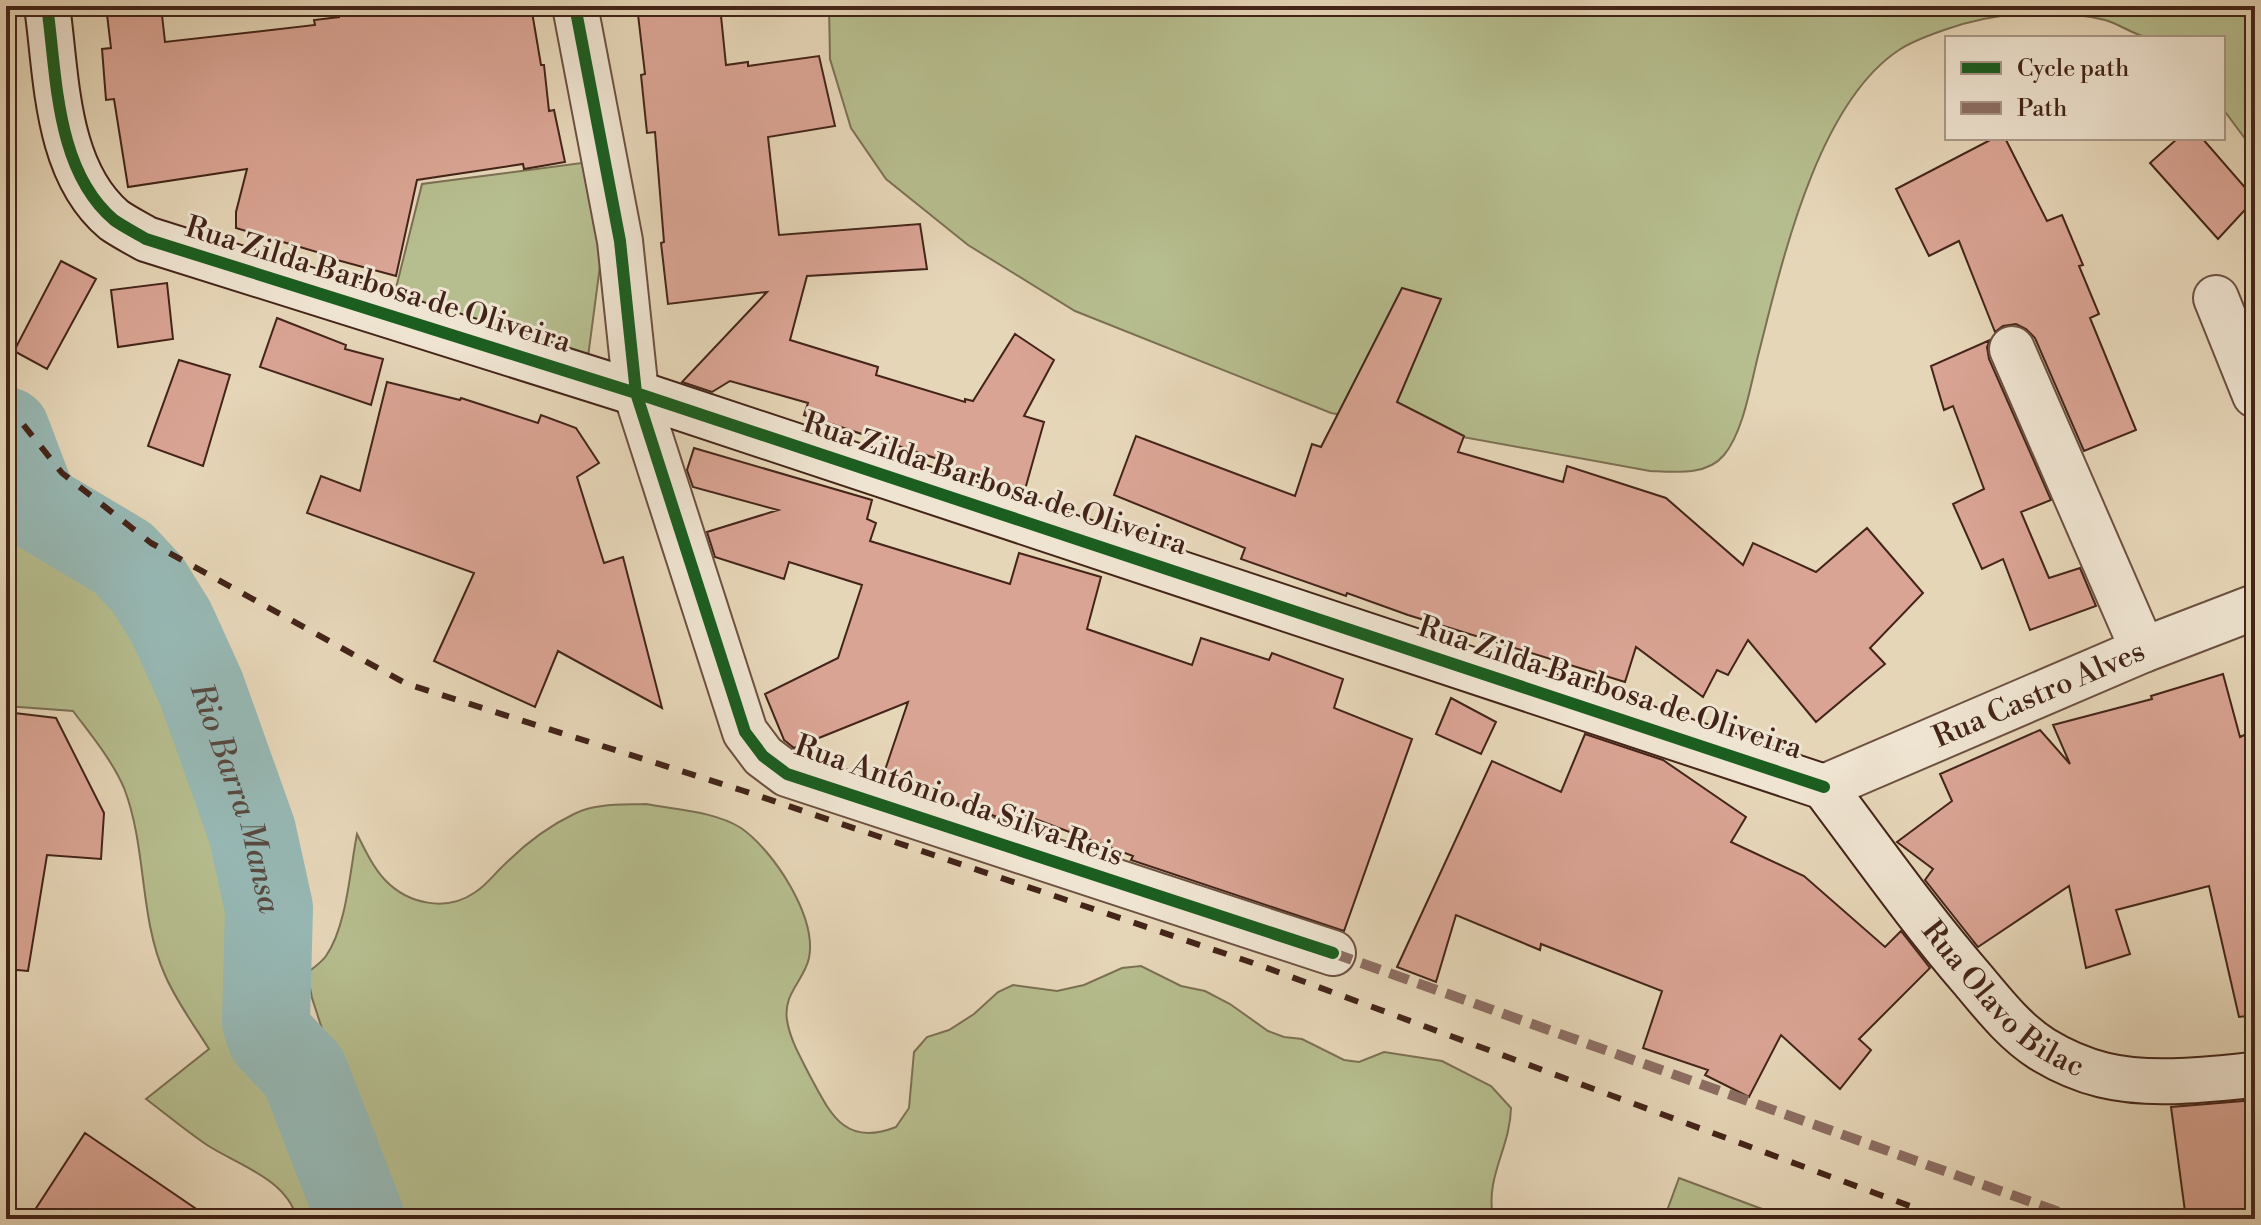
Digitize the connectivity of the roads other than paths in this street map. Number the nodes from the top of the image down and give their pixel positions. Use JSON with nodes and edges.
{"nodes":[{"id":1,"x":47,"y":6,"type":"edge"},
{"id":2,"x":575,"y":6,"type":"edge"},
{"id":3,"x":2216,"y":298,"type":"dead end"},
{"id":4,"x":2012,"y":349,"type":"dead end"},
{"id":5,"x":636,"y":393,"type":"junction"},
{"id":6,"x":2255,"y":395,"type":"edge"},
{"id":7,"x":2255,"y":607,"type":"edge"},
{"id":8,"x":2143,"y":650,"type":"junction"},
{"id":9,"x":1824,"y":787,"type":"junction"},
{"id":10,"x":1333,"y":953,"type":"dead end"},
{"id":11,"x":2255,"y":1075,"type":"edge"}],
"edges":[{"from":1,"to":5,"type":"street","name":"Rua Zilda Barbosa de Oliveira"},
{"from":2,"to":5,"type":"street","name":"Rua Antônio da Silva Reis"},
{"from":3,"to":6,"type":"street"},
{"from":4,"to":8,"type":"street"},
{"from":5,"to":9,"type":"street","name":"Rua Zilda Barbosa de Oliveira"},
{"from":5,"to":10,"type":"street","name":"Rua Antônio da Silva Reis"},
{"from":7,"to":8,"type":"street","name":"Rua Castro Alves"},
{"from":8,"to":9,"type":"street","name":"Rua Castro Alves"},
{"from":9,"to":11,"type":"street","name":"Rua Olavo Bilac"}]}
